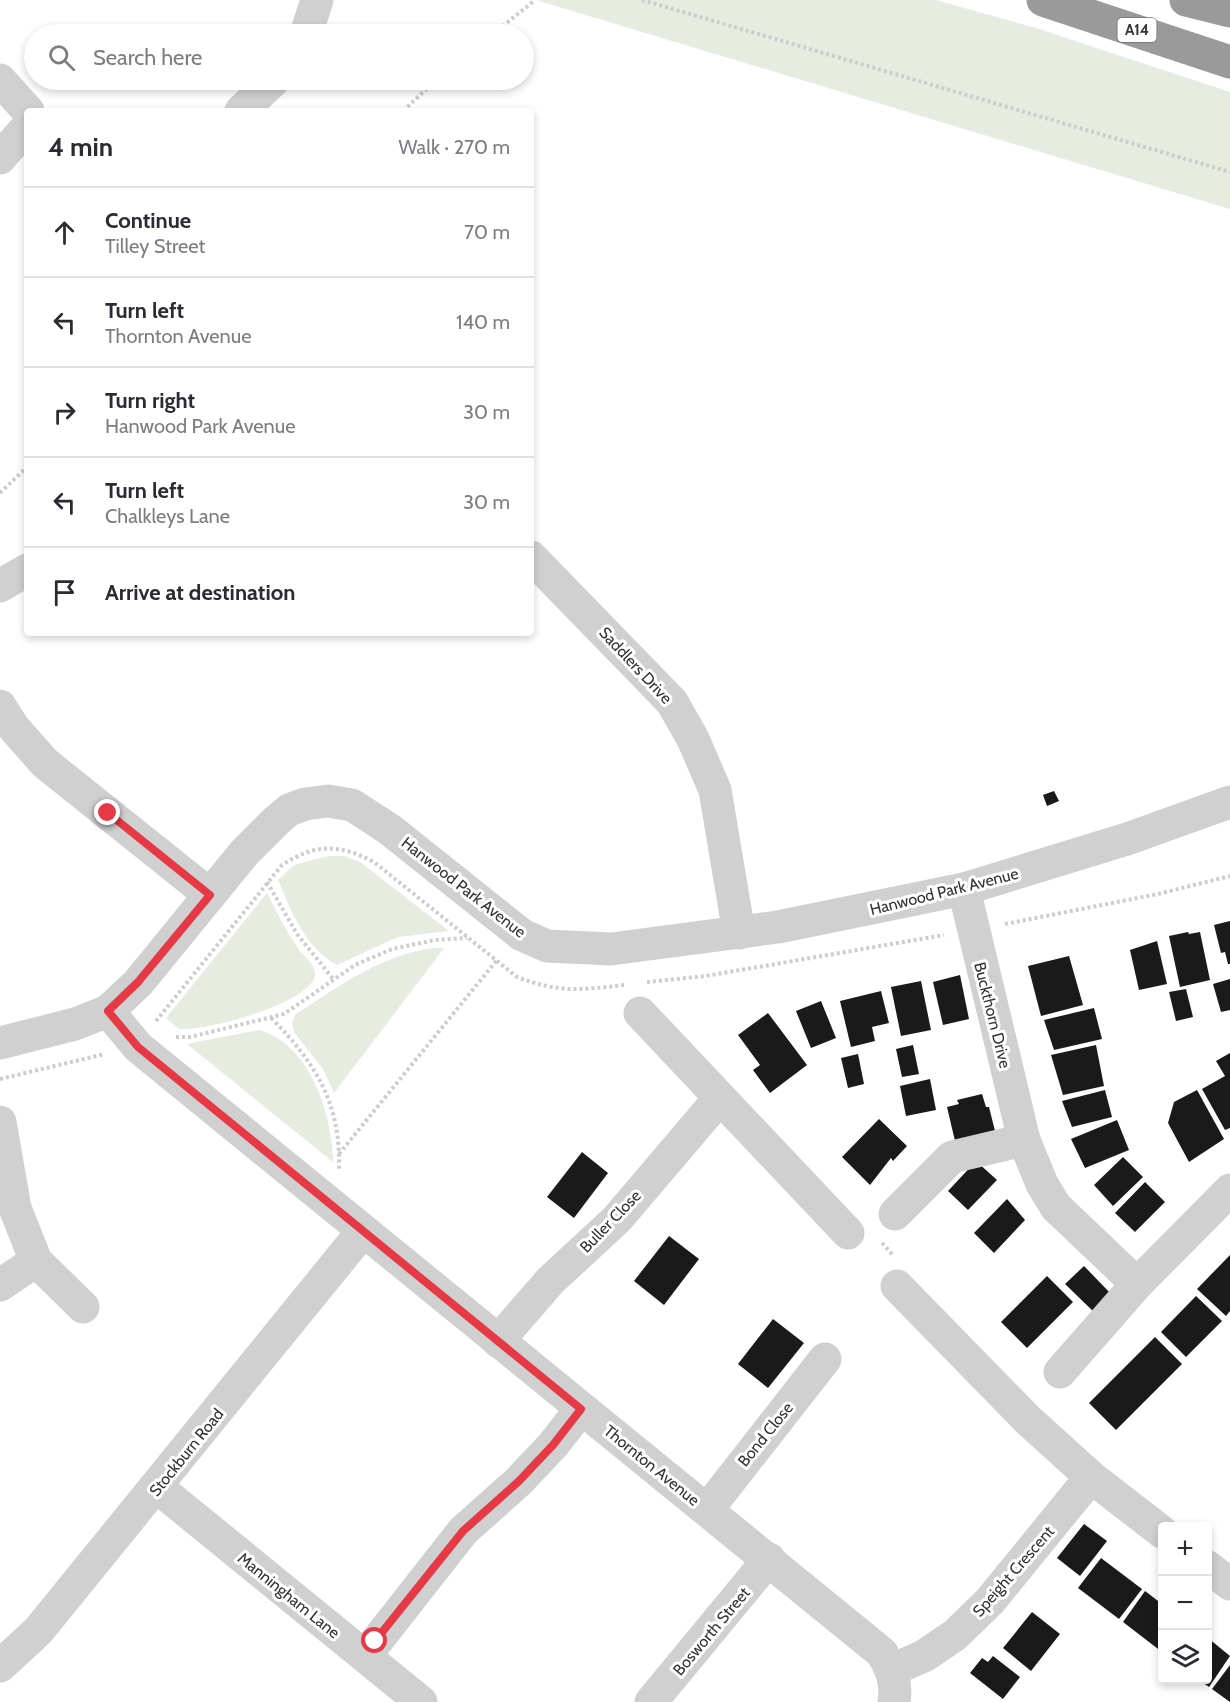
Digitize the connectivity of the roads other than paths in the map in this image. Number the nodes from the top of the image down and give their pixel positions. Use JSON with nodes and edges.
{"nodes":[{"id":1,"x":317,"y":0,"type":"edge"},
{"id":2,"x":1042,"y":0,"type":"edge"},
{"id":3,"x":1186,"y":0,"type":"edge"},
{"id":4,"x":1230,"y":11,"type":"edge"},
{"id":5,"x":309,"y":24,"type":"edge"},
{"id":6,"x":1230,"y":62,"type":"edge"},
{"id":7,"x":0,"y":80,"type":"edge"},
{"id":8,"x":263,"y":90,"type":"edge"},
{"id":9,"x":25,"y":108,"type":"edge"},
{"id":10,"x":244,"y":108,"type":"edge"},
{"id":11,"x":24,"y":130,"type":"edge"},
{"id":12,"x":0,"y":158,"type":"edge"},
{"id":13,"x":534,"y":560,"type":"edge"},
{"id":14,"x":24,"y":572,"type":"edge"},
{"id":15,"x":0,"y":586,"type":"edge"},
{"id":16,"x":0,"y":706,"type":"edge"},
{"id":17,"x":1230,"y":802,"type":"edge"},
{"id":18,"x":964,"y":889,"type":"junction"},
{"id":19,"x":210,"y":895,"type":"junction"},
{"id":20,"x":739,"y":933,"type":"junction"},
{"id":21,"x":108,"y":1011,"type":"junction"},
{"id":22,"x":640,"y":1013,"type":"dead end"},
{"id":23,"x":0,"y":1043,"type":"edge"},
{"id":24,"x":719,"y":1098,"type":"junction"},
{"id":25,"x":0,"y":1122,"type":"edge"},
{"id":26,"x":1024,"y":1140,"type":"junction"},
{"id":27,"x":1230,"y":1190,"type":"edge"},
{"id":28,"x":895,"y":1214,"type":"dead end"},
{"id":29,"x":363,"y":1231,"type":"junction"},
{"id":30,"x":848,"y":1233,"type":"dead end"},
{"id":31,"x":36,"y":1261,"type":"junction"},
{"id":32,"x":1137,"y":1284,"type":"junction"},
{"id":33,"x":0,"y":1285,"type":"edge"},
{"id":34,"x":897,"y":1286,"type":"dead end"},
{"id":35,"x":83,"y":1306,"type":"dead end"},
{"id":36,"x":498,"y":1341,"type":"junction"},
{"id":37,"x":825,"y":1359,"type":"dead end"},
{"id":38,"x":1060,"y":1372,"type":"dead end"},
{"id":39,"x":581,"y":1409,"type":"junction"},
{"id":40,"x":1091,"y":1477,"type":"junction"},
{"id":41,"x":157,"y":1487,"type":"junction"},
{"id":42,"x":707,"y":1510,"type":"junction"},
{"id":43,"x":1158,"y":1529,"type":"edge"},
{"id":44,"x":769,"y":1559,"type":"junction"},
{"id":45,"x":1212,"y":1570,"type":"edge"},
{"id":46,"x":1230,"y":1584,"type":"edge"},
{"id":47,"x":364,"y":1656,"type":"junction"},
{"id":48,"x":0,"y":1666,"type":"edge"},
{"id":49,"x":892,"y":1670,"type":"junction"},
{"id":50,"x":421,"y":1702,"type":"edge"},
{"id":51,"x":651,"y":1702,"type":"edge"},
{"id":52,"x":894,"y":1702,"type":"edge"}],
"edges":[{"from":1,"to":5,"type":"street"},
{"from":2,"to":6,"type":"highway","number":"A14"},
{"from":3,"to":4,"type":"highway"},
{"from":7,"to":9,"type":"street"},
{"from":8,"to":10,"type":"street"},
{"from":11,"to":12,"type":"street"},
{"from":13,"to":20,"type":"street","name":"Saddlers Drive"},
{"from":14,"to":15,"type":"street"},
{"from":16,"to":19,"type":"street"},
{"from":17,"to":18,"type":"street","name":"Hanwood Park Avenue"},
{"from":18,"to":20,"type":"street","name":"Hanwood Park Avenue"},
{"from":18,"to":26,"type":"street","name":"Buckthorn Drive"},
{"from":19,"to":20,"type":"street","name":"Hanwood Park Avenue"},
{"from":19,"to":21,"type":"street","name":"Hanwood Park Avenue"},
{"from":21,"to":23,"type":"street","name":"Hanwood Park Avenue"},
{"from":21,"to":29,"type":"street","name":"Thornton Avenue"},
{"from":22,"to":24,"type":"street"},
{"from":24,"to":30,"type":"street"},
{"from":24,"to":36,"type":"street","name":"Buller Close"},
{"from":25,"to":31,"type":"street"},
{"from":26,"to":28,"type":"street"},
{"from":26,"to":32,"type":"street","name":"Buckthorn Drive"},
{"from":27,"to":32,"type":"street"},
{"from":29,"to":36,"type":"street","name":"Thornton Avenue"},
{"from":29,"to":41,"type":"street","name":"Stockburn Road"},
{"from":31,"to":33,"type":"street"},
{"from":31,"to":35,"type":"street"},
{"from":32,"to":38,"type":"street"},
{"from":34,"to":40,"type":"street"},
{"from":36,"to":39,"type":"street","name":"Thornton Avenue"},
{"from":37,"to":42,"type":"street","name":"Bond Close"},
{"from":39,"to":42,"type":"street","name":"Thornton Avenue"},
{"from":39,"to":47,"type":"street"},
{"from":40,"to":43,"type":"street"},
{"from":40,"to":49,"type":"street","name":"Speight Crescent"},
{"from":41,"to":47,"type":"street","name":"Manningham Lane"},
{"from":41,"to":48,"type":"street","name":"Stockburn Road"},
{"from":42,"to":44,"type":"street","name":"Thornton Avenue"},
{"from":44,"to":49,"type":"street","name":"Thornton Avenue"},
{"from":44,"to":51,"type":"street","name":"Bosworth Street"},
{"from":45,"to":46,"type":"street"},
{"from":47,"to":50,"type":"street","name":"Manningham Lane"},
{"from":49,"to":52,"type":"street"}]}
